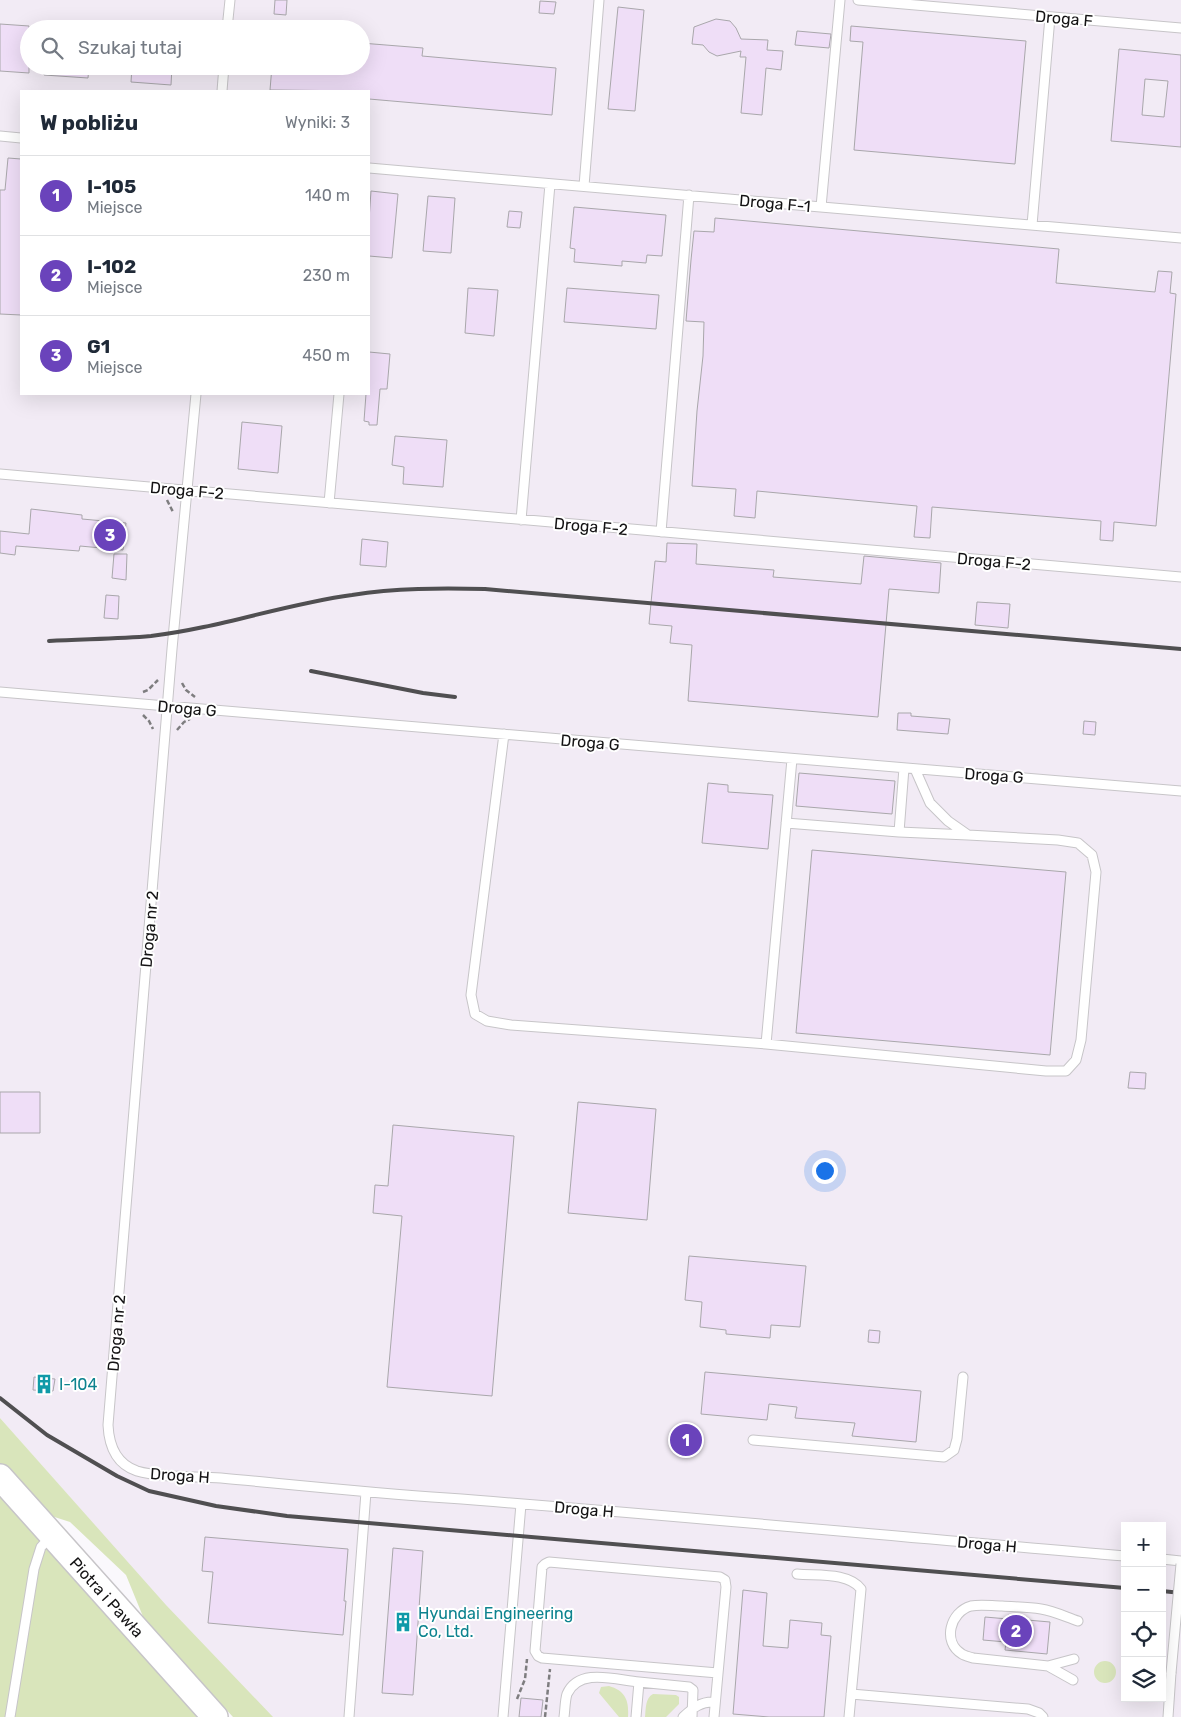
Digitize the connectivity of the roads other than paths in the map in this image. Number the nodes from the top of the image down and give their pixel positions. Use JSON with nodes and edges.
{"nodes":[{"id":1,"x":230,"y":0,"type":"edge"},
{"id":2,"x":600,"y":0,"type":"edge"},
{"id":3,"x":840,"y":0,"type":"edge"},
{"id":4,"x":858,"y":0,"type":"edge"},
{"id":5,"x":1050,"y":17,"type":"junction"},
{"id":6,"x":228,"y":20,"type":"edge"},
{"id":7,"x":1181,"y":28,"type":"edge"},
{"id":8,"x":223,"y":75,"type":"edge"},
{"id":9,"x":222,"y":90,"type":"edge"},
{"id":10,"x":0,"y":136,"type":"edge"},
{"id":11,"x":20,"y":138,"type":"edge"},
{"id":12,"x":370,"y":168,"type":"edge"},
{"id":13,"x":550,"y":184,"type":"junction"},
{"id":14,"x":584,"y":186,"type":"junction"},
{"id":15,"x":689,"y":195,"type":"junction"},
{"id":16,"x":821,"y":207,"type":"junction"},
{"id":17,"x":1032,"y":225,"type":"junction"},
{"id":18,"x":1181,"y":238,"type":"edge"},
{"id":19,"x":196,"y":395,"type":"edge"},
{"id":20,"x":339,"y":395,"type":"edge"},
{"id":21,"x":0,"y":474,"type":"edge"},
{"id":22,"x":188,"y":490,"type":"junction"},
{"id":23,"x":329,"y":503,"type":"junction"},
{"id":24,"x":521,"y":520,"type":"junction"},
{"id":25,"x":661,"y":532,"type":"junction"},
{"id":26,"x":1181,"y":577,"type":"edge"},
{"id":27,"x":0,"y":692,"type":"edge"},
{"id":28,"x":168,"y":706,"type":"junction"},
{"id":29,"x":504,"y":734,"type":"junction"},
{"id":30,"x":792,"y":759,"type":"junction"},
{"id":31,"x":904,"y":768,"type":"junction"},
{"id":32,"x":915,"y":769,"type":"junction"},
{"id":33,"x":1181,"y":791,"type":"edge"},
{"id":34,"x":786,"y":822,"type":"junction"},
{"id":35,"x":899,"y":832,"type":"junction"},
{"id":36,"x":968,"y":835,"type":"junction"},
{"id":37,"x":766,"y":1044,"type":"junction"},
{"id":38,"x":963,"y":1377,"type":"dead end"},
{"id":39,"x":753,"y":1440,"type":"dead end"},
{"id":40,"x":121,"y":1461,"type":"joint"},
{"id":41,"x":0,"y":1477,"type":"edge"},
{"id":42,"x":366,"y":1492,"type":"junction"},
{"id":43,"x":521,"y":1504,"type":"junction"},
{"id":44,"x":52,"y":1535,"type":"junction"},
{"id":45,"x":1121,"y":1556,"type":"edge"},
{"id":46,"x":1166,"y":1560,"type":"edge"},
{"id":47,"x":1181,"y":1562,"type":"edge"},
{"id":48,"x":797,"y":1574,"type":"dead end"},
{"id":49,"x":1078,"y":1621,"type":"dead end"},
{"id":50,"x":1074,"y":1659,"type":"dead end"},
{"id":51,"x":1048,"y":1666,"type":"junction"},
{"id":52,"x":718,"y":1673,"type":"junction"},
{"id":53,"x":1073,"y":1680,"type":"dead end"},
{"id":54,"x":639,"y":1682,"type":"junction"},
{"id":55,"x":851,"y":1694,"type":"junction"},
{"id":56,"x":715,"y":1702,"type":"junction"},
{"id":57,"x":693,"y":1707,"type":"junction"},
{"id":58,"x":502,"y":1716,"type":"edge"},
{"id":59,"x":10,"y":1717,"type":"edge"},
{"id":60,"x":215,"y":1717,"type":"edge"},
{"id":61,"x":349,"y":1717,"type":"edge"},
{"id":62,"x":564,"y":1717,"type":"edge"},
{"id":63,"x":636,"y":1717,"type":"edge"},
{"id":64,"x":683,"y":1717,"type":"edge"},
{"id":65,"x":692,"y":1717,"type":"edge"},
{"id":66,"x":714,"y":1717,"type":"edge"},
{"id":67,"x":849,"y":1717,"type":"edge"},
{"id":68,"x":1043,"y":1717,"type":"edge"},
{"id":69,"x":1168,"y":1717,"type":"edge"}],
"edges":[{"from":1,"to":6,"type":"lane"},
{"from":2,"to":14,"type":"lane"},
{"from":3,"to":16,"type":"lane"},
{"from":4,"to":5,"type":"lane","name":"Droga F"},
{"from":5,"to":7,"type":"lane","name":"Droga F"},
{"from":5,"to":17,"type":"lane"},
{"from":8,"to":9,"type":"lane"},
{"from":10,"to":11,"type":"lane"},
{"from":12,"to":13,"type":"lane","name":"Droga F-1"},
{"from":13,"to":14,"type":"lane","name":"Droga F-1"},
{"from":13,"to":24,"type":"lane"},
{"from":14,"to":15,"type":"lane","name":"Droga F-1"},
{"from":15,"to":16,"type":"lane","name":"Droga F-1"},
{"from":15,"to":25,"type":"lane"},
{"from":16,"to":17,"type":"lane","name":"Droga F-1"},
{"from":17,"to":18,"type":"lane","name":"Droga F-1"},
{"from":19,"to":22,"type":"lane","name":"Droga nr 2"},
{"from":20,"to":23,"type":"lane"},
{"from":21,"to":22,"type":"lane","name":"Droga F-2"},
{"from":22,"to":23,"type":"lane","name":"Droga F-2"},
{"from":22,"to":28,"type":"lane","name":"Droga nr 2"},
{"from":23,"to":24,"type":"lane","name":"Droga F-2"},
{"from":24,"to":25,"type":"lane","name":"Droga F-2"},
{"from":25,"to":26,"type":"lane","name":"Droga F-2"},
{"from":27,"to":28,"type":"lane","name":"Droga G"},
{"from":28,"to":29,"type":"lane","name":"Droga G"},
{"from":28,"to":40,"type":"lane","name":"Droga nr 2"},
{"from":29,"to":30,"type":"lane","name":"Droga G"},
{"from":29,"to":37,"type":"lane"},
{"from":30,"to":31,"type":"lane","name":"Droga G"},
{"from":30,"to":34,"type":"lane"},
{"from":31,"to":32,"type":"lane","name":"Droga G"},
{"from":31,"to":35,"type":"lane"},
{"from":32,"to":33,"type":"lane","name":"Droga G"},
{"from":32,"to":36,"type":"lane"},
{"from":34,"to":35,"type":"lane"},
{"from":34,"to":37,"type":"lane"},
{"from":35,"to":36,"type":"lane"},
{"from":36,"to":37,"type":"lane"},
{"from":38,"to":39,"type":"lane"},
{"from":40,"to":42,"type":"lane","name":"Droga H"},
{"from":41,"to":44,"type":"street","name":"Piotra i Pawła"},
{"from":42,"to":43,"type":"lane","name":"Droga H"},
{"from":42,"to":61,"type":"lane"},
{"from":43,"to":45,"type":"lane","name":"Droga H"},
{"from":43,"to":58,"type":"lane"},
{"from":44,"to":59,"type":"lane"},
{"from":44,"to":60,"type":"street","name":"Piotra i Pawła"},
{"from":46,"to":47,"type":"lane"},
{"from":47,"to":69,"type":"lane","bridge":true},
{"from":48,"to":55,"type":"lane"},
{"from":49,"to":51,"type":"lane"},
{"from":50,"to":51,"type":"lane"},
{"from":51,"to":53,"type":"lane"},
{"from":52,"to":52,"type":"lane"},
{"from":52,"to":56,"type":"lane"},
{"from":54,"to":57,"type":"lane"},
{"from":54,"to":62,"type":"lane"},
{"from":54,"to":63,"type":"lane"},
{"from":55,"to":67,"type":"lane"},
{"from":55,"to":68,"type":"lane"},
{"from":56,"to":57,"type":"lane"},
{"from":56,"to":66,"type":"lane"},
{"from":57,"to":64,"type":"lane"},
{"from":57,"to":65,"type":"lane"}]}
